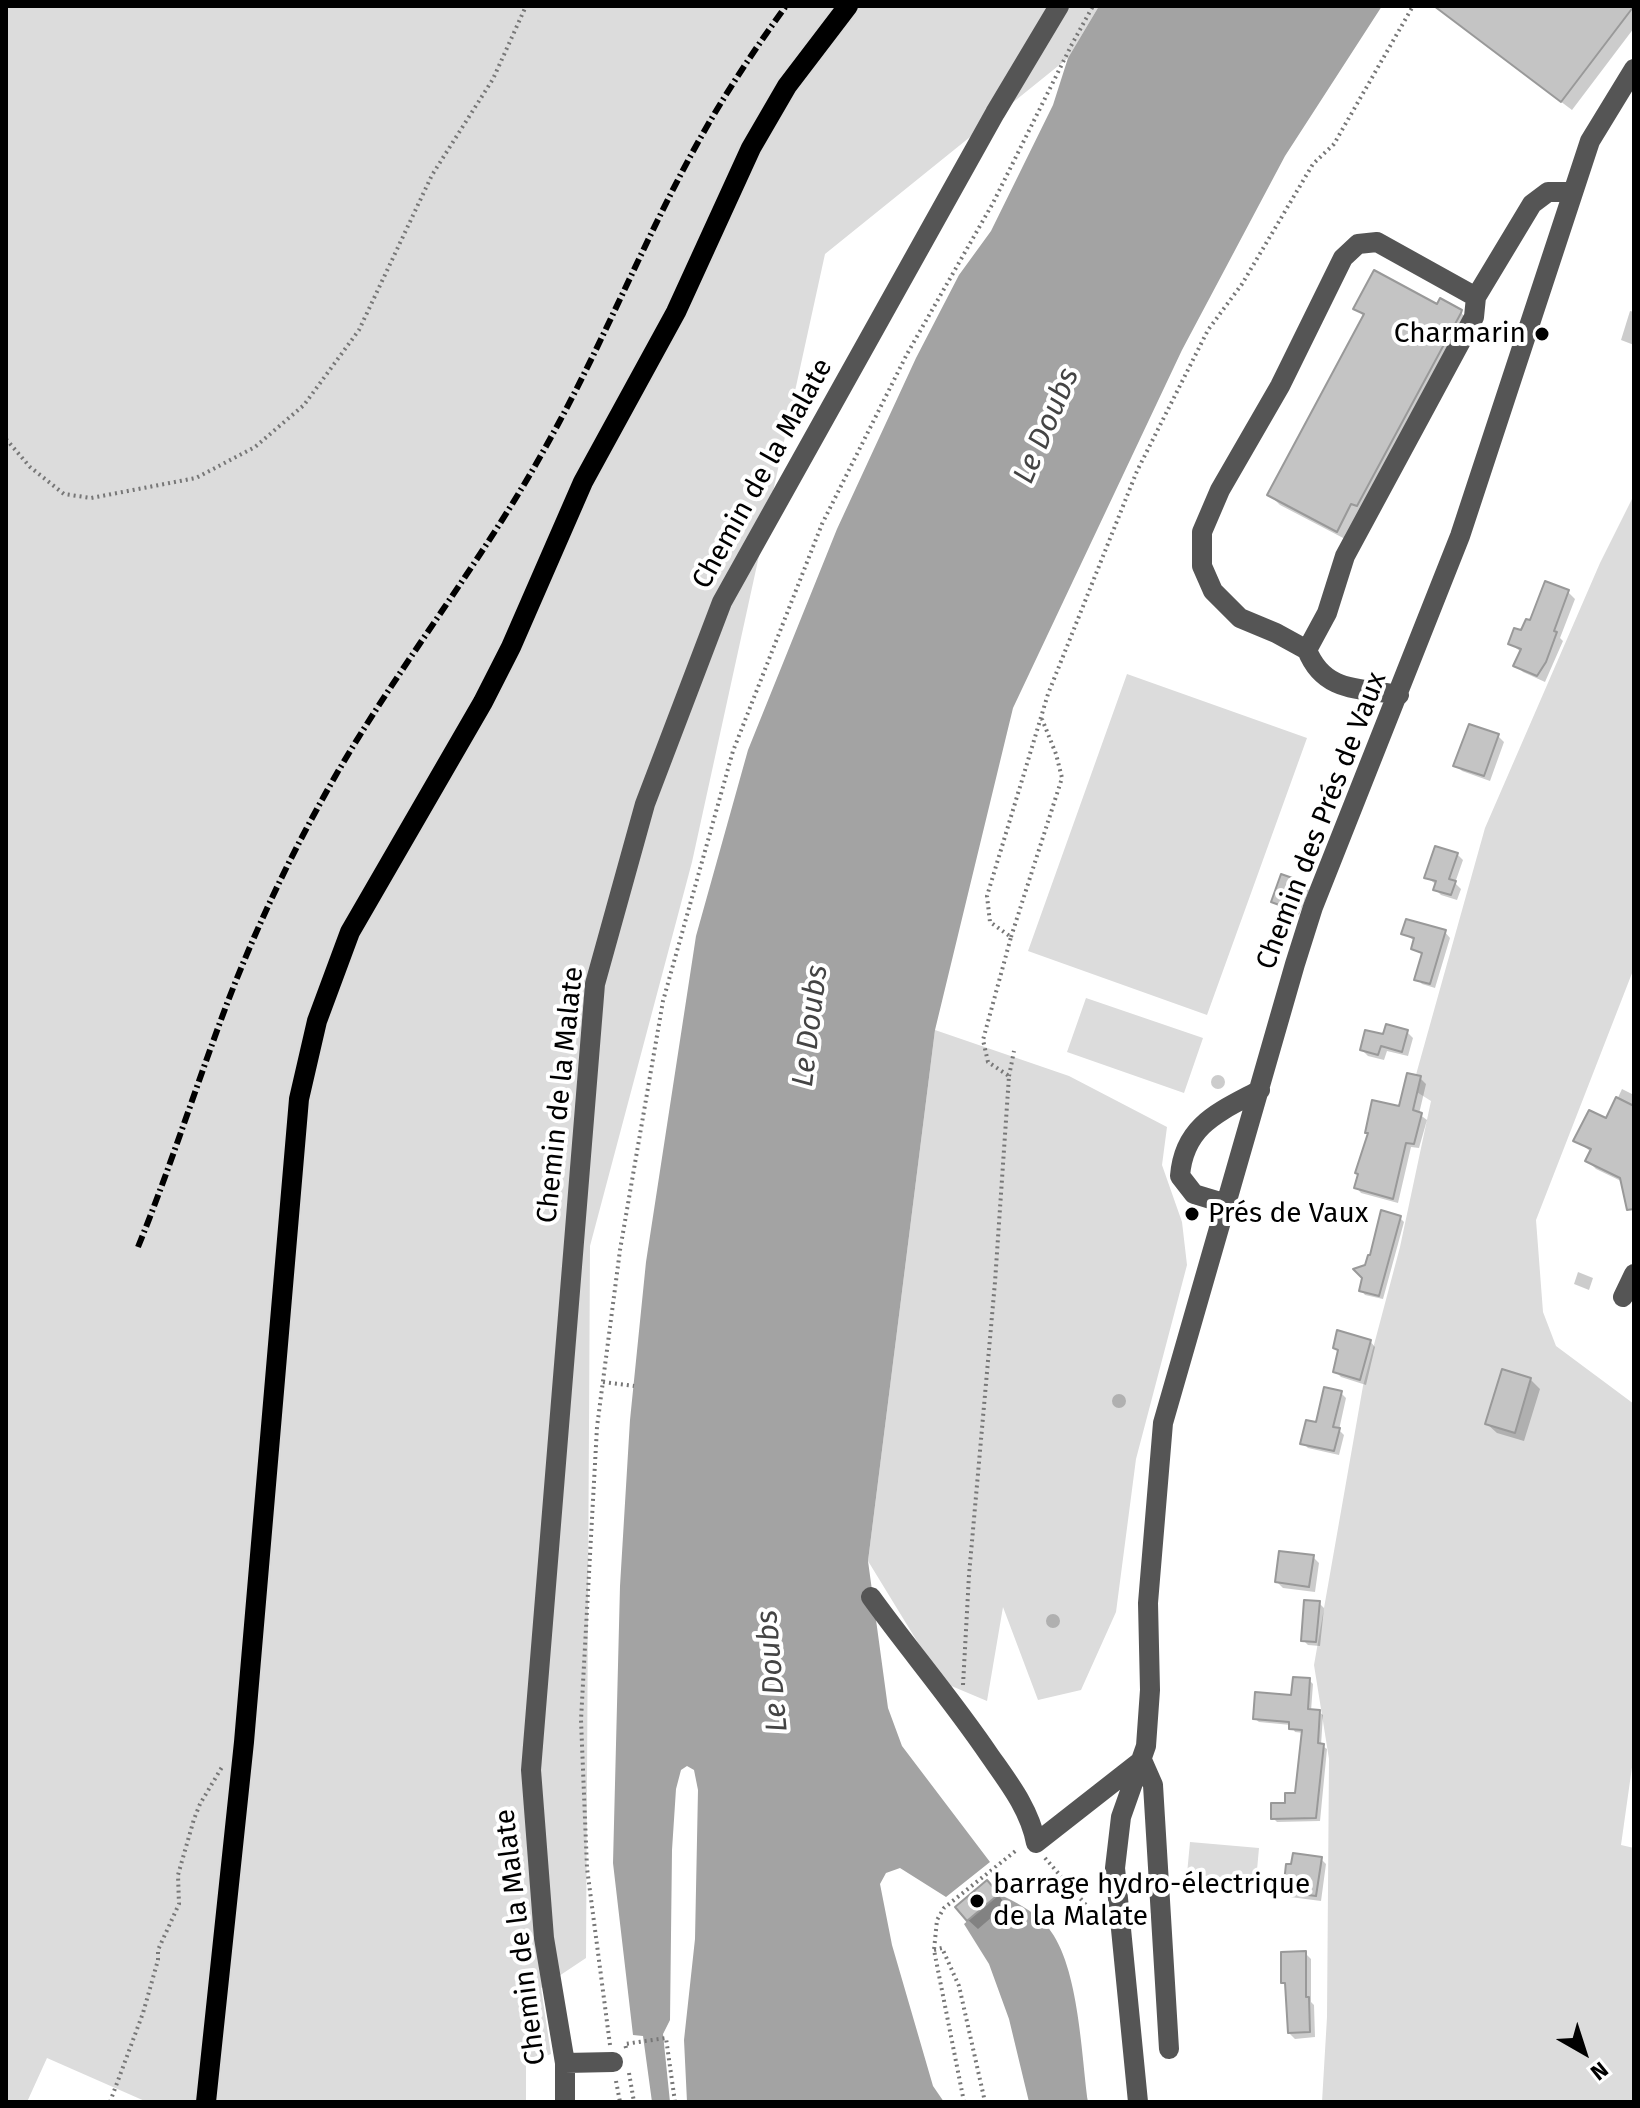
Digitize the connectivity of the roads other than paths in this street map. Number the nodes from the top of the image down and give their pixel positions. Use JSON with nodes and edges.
{"nodes":[{"id":1,"x":848,"y":6,"type":"edge"},
{"id":2,"x":1059,"y":6,"type":"edge"},
{"id":3,"x":1634,"y":69,"type":"edge"},
{"id":4,"x":1572,"y":192,"type":"junction"},
{"id":5,"x":1476,"y":297,"type":"junction"},
{"id":6,"x":1307,"y":650,"type":"junction"},
{"id":7,"x":1399,"y":695,"type":"junction"},
{"id":8,"x":1260,"y":1090,"type":"junction"},
{"id":9,"x":1227,"y":1204,"type":"junction"},
{"id":10,"x":1634,"y":1274,"type":"edge"},
{"id":11,"x":1623,"y":1297,"type":"dead end"},
{"id":12,"x":871,"y":1597,"type":"dead end"},
{"id":13,"x":1142,"y":1760,"type":"junction"},
{"id":14,"x":1169,"y":2049,"type":"dead end"},
{"id":15,"x":565,"y":2063,"type":"junction"},
{"id":16,"x":623,"y":2064,"type":"road end"},
{"id":17,"x":206,"y":2102,"type":"edge"},
{"id":18,"x":565,"y":2102,"type":"edge"},
{"id":19,"x":1138,"y":2102,"type":"edge"}],
"edges":[{"from":1,"to":17,"type":"main road"},
{"from":2,"to":15,"type":"street","name":"Chemin de la Malate"},
{"from":3,"to":4,"type":"street","name":"Chemin des Prés de Vaux"},
{"from":4,"to":5,"type":"street"},
{"from":4,"to":7,"type":"street","name":"Chemin des Prés de Vaux"},
{"from":5,"to":6,"type":"street"},
{"from":5,"to":6,"type":"street"},
{"from":6,"to":7,"type":"street"},
{"from":7,"to":8,"type":"street","name":"Chemin des Prés de Vaux"},
{"from":8,"to":9,"type":"street","name":"Chemin des Prés de Vaux"},
{"from":8,"to":9,"type":"street"},
{"from":9,"to":13,"type":"street","name":"Chemin des Prés de Vaux"},
{"from":10,"to":11,"type":"street"},
{"from":12,"to":13,"type":"street"},
{"from":13,"to":14,"type":"street","name":"Chemin des Prés de Vaux"},
{"from":13,"to":19,"type":"street","name":"Chemin des Prés de Vaux"},
{"from":15,"to":16,"type":"street"},
{"from":15,"to":18,"type":"street","name":"Chemin de la Malate"}]}
